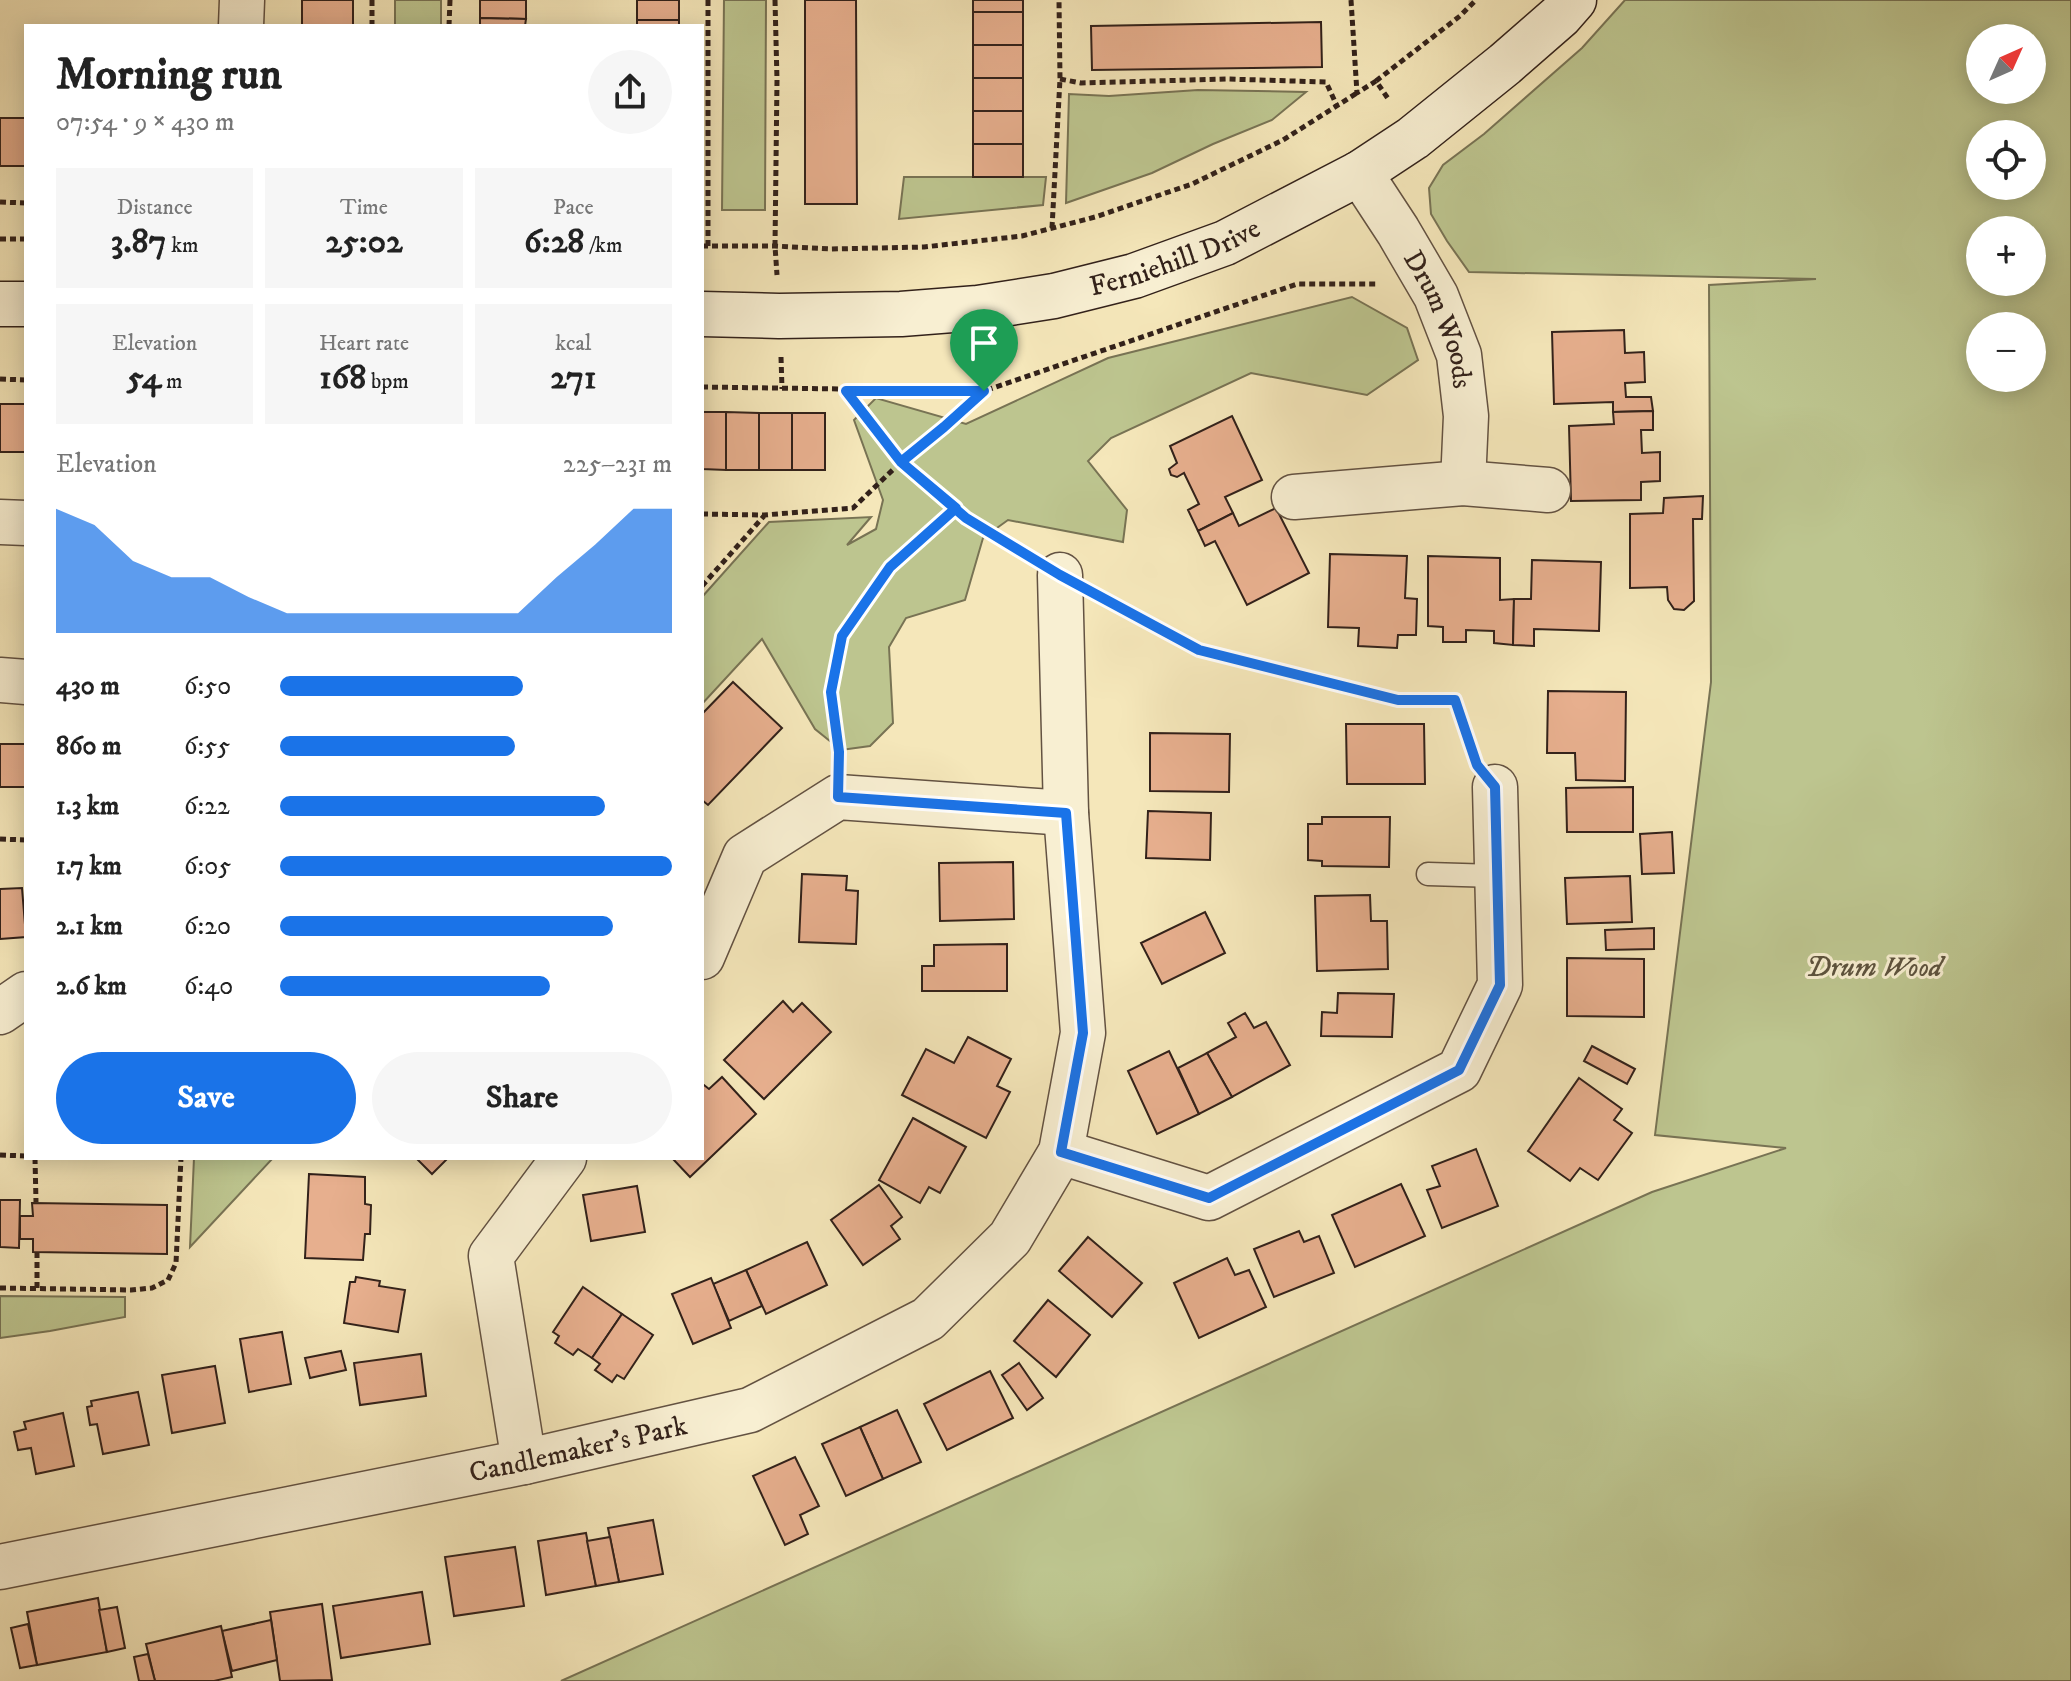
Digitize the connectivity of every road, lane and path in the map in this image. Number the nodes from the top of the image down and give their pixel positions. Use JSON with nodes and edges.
{"nodes":[{"id":1,"x":242,"y":0,"type":"edge"},
{"id":2,"x":372,"y":0,"type":"edge"},
{"id":3,"x":450,"y":0,"type":"edge"},
{"id":4,"x":708,"y":0,"type":"edge"},
{"id":5,"x":775,"y":0,"type":"edge"},
{"id":6,"x":1059,"y":0,"type":"edge"},
{"id":7,"x":1351,"y":0,"type":"edge"},
{"id":8,"x":1476,"y":0,"type":"edge"},
{"id":9,"x":1574,"y":0,"type":"edge"},
{"id":10,"x":241,"y":24,"type":"edge"},
{"id":11,"x":372,"y":24,"type":"edge"},
{"id":12,"x":449,"y":24,"type":"edge"},
{"id":13,"x":1060,"y":79,"type":"junction"},
{"id":14,"x":1376,"y":81,"type":"junction"},
{"id":15,"x":1357,"y":93,"type":"junction"},
{"id":16,"x":1337,"y":106,"type":"junction"},
{"id":17,"x":1413,"y":138,"type":"junction"},
{"id":18,"x":1360,"y":173,"type":"junction"},
{"id":19,"x":0,"y":202,"type":"edge"},
{"id":20,"x":24,"y":203,"type":"edge"},
{"id":21,"x":1052,"y":228,"type":"junction"},
{"id":22,"x":0,"y":239,"type":"edge"},
{"id":23,"x":24,"y":239,"type":"edge"},
{"id":24,"x":705,"y":246,"type":"edge"},
{"id":25,"x":775,"y":246,"type":"junction"},
{"id":26,"x":1419,"y":267,"type":"junction"},
{"id":27,"x":0,"y":304,"type":"edge"},
{"id":28,"x":24,"y":304,"type":"edge"},
{"id":29,"x":704,"y":314,"type":"edge"},
{"id":30,"x":0,"y":379,"type":"edge"},
{"id":31,"x":24,"y":380,"type":"edge"},
{"id":32,"x":704,"y":387,"type":"edge"},
{"id":33,"x":846,"y":391,"type":"junction"},
{"id":34,"x":984,"y":391,"type":"junction"},
{"id":35,"x":901,"y":462,"type":"junction"},
{"id":36,"x":1463,"y":483,"type":"junction"},
{"id":37,"x":1548,"y":490,"type":"dead end"},
{"id":38,"x":1294,"y":497,"type":"dead end"},
{"id":39,"x":956,"y":508,"type":"junction"},
{"id":40,"x":704,"y":514,"type":"edge"},
{"id":41,"x":764,"y":515,"type":"junction"},
{"id":42,"x":0,"y":522,"type":"edge"},
{"id":43,"x":24,"y":523,"type":"edge"},
{"id":44,"x":1060,"y":575,"type":"junction"},
{"id":45,"x":704,"y":584,"type":"edge"},
{"id":46,"x":0,"y":680,"type":"edge"},
{"id":47,"x":24,"y":682,"type":"edge"},
{"id":48,"x":1495,"y":787,"type":"joint"},
{"id":49,"x":838,"y":797,"type":"junction"},
{"id":50,"x":1066,"y":813,"type":"junction"},
{"id":51,"x":0,"y":839,"type":"edge"},
{"id":52,"x":24,"y":840,"type":"edge"},
{"id":53,"x":1428,"y":874,"type":"dead end"},
{"id":54,"x":1496,"y":876,"type":"junction"},
{"id":55,"x":704,"y":952,"type":"edge"},
{"id":56,"x":24,"y":995,"type":"edge"},
{"id":57,"x":0,"y":1012,"type":"edge"},
{"id":58,"x":1061,"y":1152,"type":"junction"},
{"id":59,"x":0,"y":1155,"type":"edge"},
{"id":60,"x":24,"y":1156,"type":"edge"},
{"id":61,"x":35,"y":1160,"type":"edge"},
{"id":62,"x":181,"y":1160,"type":"edge"},
{"id":63,"x":563,"y":1160,"type":"edge"},
{"id":64,"x":36,"y":1202,"type":"dead end"},
{"id":65,"x":37,"y":1252,"type":"dead end"},
{"id":66,"x":0,"y":1288,"type":"edge"},
{"id":67,"x":37,"y":1288,"type":"junction"},
{"id":68,"x":524,"y":1462,"type":"junction"},
{"id":69,"x":0,"y":1567,"type":"edge"}],
"edges":[{"from":1,"to":10,"type":"street"},
{"from":2,"to":11,"type":"path"},
{"from":3,"to":12,"type":"path"},
{"from":4,"to":24,"type":"path"},
{"from":5,"to":25,"type":"path"},
{"from":6,"to":13,"type":"path"},
{"from":7,"to":15,"type":"path"},
{"from":8,"to":14,"type":"path"},
{"from":9,"to":17,"type":"street","name":"Ferniehill Drive"},
{"from":13,"to":16,"type":"path"},
{"from":13,"to":21,"type":"path"},
{"from":14,"to":15,"type":"path"},
{"from":14,"to":17,"type":"path"},
{"from":15,"to":16,"type":"path"},
{"from":16,"to":21,"type":"path"},
{"from":17,"to":18,"type":"street","name":"Ferniehill Drive"},
{"from":18,"to":26,"type":"street","name":"Drum Woods"},
{"from":18,"to":29,"type":"street","name":"Ferniehill Drive"},
{"from":19,"to":20,"type":"path"},
{"from":21,"to":25,"type":"path"},
{"from":22,"to":23,"type":"path"},
{"from":24,"to":25,"type":"path"},
{"from":26,"to":34,"type":"path"},
{"from":26,"to":36,"type":"street","name":"Drum Woods"},
{"from":27,"to":28,"type":"street"},
{"from":30,"to":31,"type":"path"},
{"from":32,"to":33,"type":"path"},
{"from":33,"to":34,"type":"path"},
{"from":33,"to":35,"type":"path"},
{"from":34,"to":35,"type":"path"},
{"from":35,"to":39,"type":"path"},
{"from":35,"to":41,"type":"path"},
{"from":36,"to":37,"type":"street"},
{"from":36,"to":38,"type":"street"},
{"from":39,"to":44,"type":"path"},
{"from":39,"to":49,"type":"path"},
{"from":40,"to":41,"type":"path"},
{"from":41,"to":45,"type":"path"},
{"from":42,"to":43,"type":"street"},
{"from":44,"to":48,"type":"path"},
{"from":44,"to":50,"type":"street","name":"Candlemaker's Park"},
{"from":46,"to":47,"type":"street"},
{"from":48,"to":54,"type":"street"},
{"from":49,"to":50,"type":"street"},
{"from":49,"to":55,"type":"street"},
{"from":50,"to":58,"type":"street","name":"Candlemaker's Park"},
{"from":51,"to":52,"type":"path"},
{"from":53,"to":54,"type":"lane"},
{"from":54,"to":58,"type":"street"},
{"from":56,"to":57,"type":"street"},
{"from":58,"to":68,"type":"street","name":"Candlemaker's Park"},
{"from":59,"to":60,"type":"path"},
{"from":61,"to":64,"type":"path"},
{"from":62,"to":67,"type":"path"},
{"from":63,"to":68,"type":"street"},
{"from":65,"to":67,"type":"path"},
{"from":66,"to":67,"type":"path"},
{"from":68,"to":69,"type":"street","name":"Candlemaker's Park"}]}
